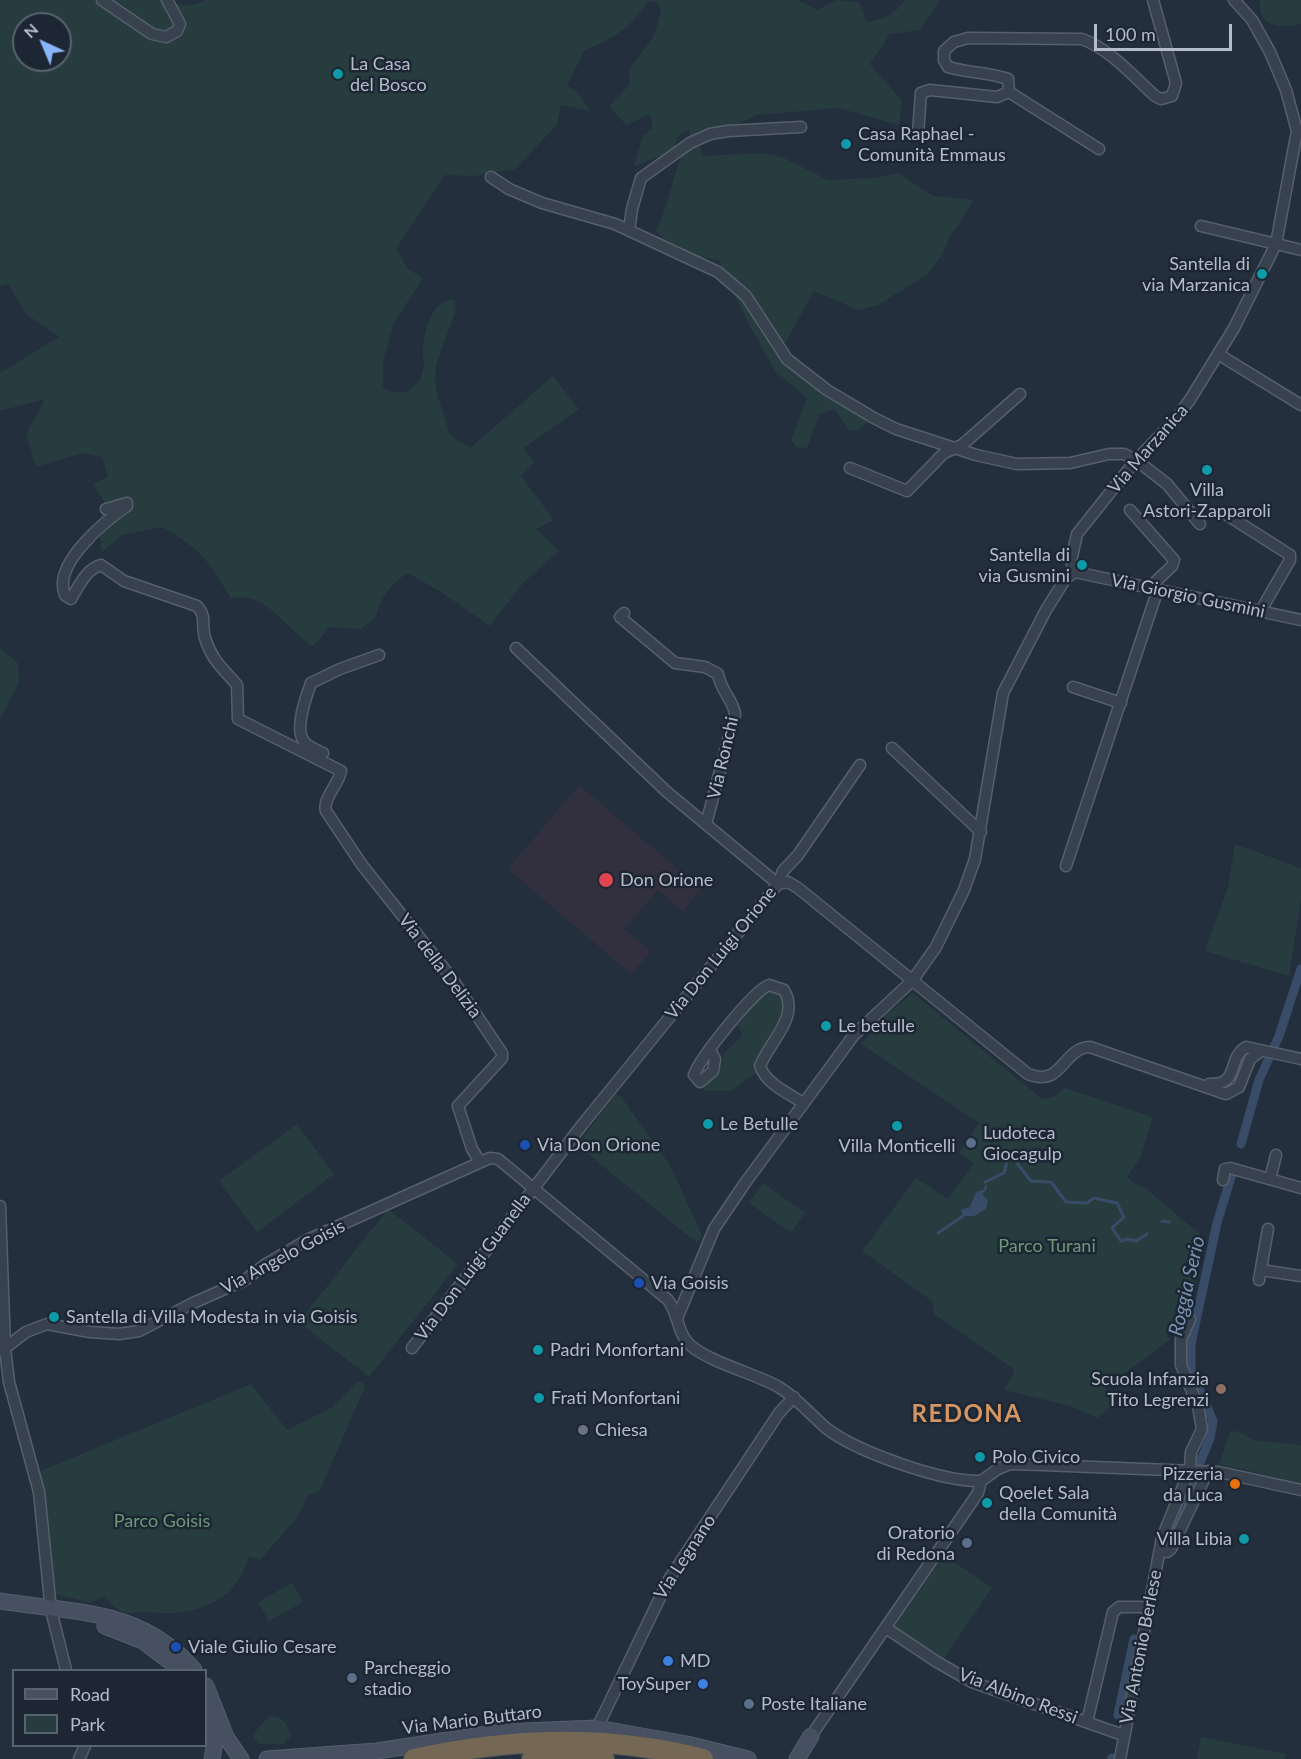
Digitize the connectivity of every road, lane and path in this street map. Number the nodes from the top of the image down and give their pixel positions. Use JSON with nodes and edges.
{"nodes":[{"id":1,"x":102,"y":0,"type":"edge"},
{"id":2,"x":167,"y":0,"type":"edge"},
{"id":3,"x":1153,"y":0,"type":"edge"},
{"id":4,"x":1233,"y":0,"type":"edge"},
{"id":5,"x":1009,"y":92,"type":"junction"},
{"id":6,"x":801,"y":127,"type":"dead end"},
{"id":7,"x":918,"y":133,"type":"dead end"},
{"id":8,"x":1099,"y":148,"type":"dead end"},
{"id":9,"x":491,"y":177,"type":"dead end"},
{"id":10,"x":1201,"y":226,"type":"dead end"},
{"id":11,"x":629,"y":230,"type":"junction"},
{"id":12,"x":1276,"y":244,"type":"junction"},
{"id":13,"x":1301,"y":250,"type":"edge"},
{"id":14,"x":1218,"y":354,"type":"junction"},
{"id":15,"x":1020,"y":394,"type":"dead end"},
{"id":16,"x":1301,"y":405,"type":"edge"},
{"id":17,"x":955,"y":447,"type":"junction"},
{"id":18,"x":1136,"y":460,"type":"junction"},
{"id":19,"x":850,"y":468,"type":"dead end"},
{"id":20,"x":106,"y":508,"type":"dead end"},
{"id":21,"x":1130,"y":510,"type":"dead end"},
{"id":22,"x":1227,"y":515,"type":"dead end"},
{"id":23,"x":1200,"y":524,"type":"dead end"},
{"id":24,"x":1075,"y":572,"type":"junction"},
{"id":25,"x":1154,"y":588,"type":"junction"},
{"id":26,"x":1260,"y":612,"type":"junction"},
{"id":27,"x":624,"y":613,"type":"dead end"},
{"id":28,"x":1301,"y":620,"type":"edge"},
{"id":29,"x":516,"y":648,"type":"dead end"},
{"id":30,"x":379,"y":655,"type":"dead end"},
{"id":31,"x":1073,"y":687,"type":"dead end"},
{"id":32,"x":1121,"y":703,"type":"junction"},
{"id":33,"x":892,"y":748,"type":"dead end"},
{"id":34,"x":860,"y":765,"type":"dead end"},
{"id":35,"x":341,"y":771,"type":"junction"},
{"id":36,"x":706,"y":824,"type":"junction"},
{"id":37,"x":981,"y":832,"type":"junction"},
{"id":38,"x":798,"y":855,"type":"junction"},
{"id":39,"x":1066,"y":866,"type":"dead end"},
{"id":40,"x":778,"y":884,"type":"junction"},
{"id":41,"x":798,"y":888,"type":"junction"},
{"id":42,"x":912,"y":981,"type":"junction"},
{"id":43,"x":710,"y":1050,"type":"dead end"},
{"id":44,"x":1301,"y":1059,"type":"edge"},
{"id":45,"x":803,"y":1103,"type":"junction"},
{"id":46,"x":1276,"y":1155,"type":"dead end"},
{"id":47,"x":480,"y":1162,"type":"junction"},
{"id":48,"x":1270,"y":1179,"type":"junction"},
{"id":49,"x":1223,"y":1180,"type":"dead end"},
{"id":50,"x":533,"y":1187,"type":"junction"},
{"id":51,"x":1301,"y":1188,"type":"edge"},
{"id":52,"x":0,"y":1206,"type":"edge"},
{"id":53,"x":1268,"y":1229,"type":"dead end"},
{"id":54,"x":1301,"y":1276,"type":"edge"},
{"id":55,"x":678,"y":1316,"type":"junction"},
{"id":56,"x":1191,"y":1319,"type":"dead end"},
{"id":57,"x":412,"y":1348,"type":"dead end"},
{"id":58,"x":3,"y":1351,"type":"edge"},
{"id":59,"x":794,"y":1397,"type":"junction"},
{"id":60,"x":1190,"y":1469,"type":"junction"},
{"id":61,"x":1206,"y":1471,"type":"junction"},
{"id":62,"x":981,"y":1481,"type":"junction"},
{"id":63,"x":1301,"y":1490,"type":"edge"},
{"id":64,"x":1161,"y":1549,"type":"junction"},
{"id":65,"x":0,"y":1601,"type":"edge"},
{"id":66,"x":1148,"y":1607,"type":"junction"},
{"id":67,"x":51,"y":1610,"type":"junction"},
{"id":68,"x":886,"y":1628,"type":"junction"},
{"id":69,"x":66,"y":1669,"type":"edge"},
{"id":70,"x":179,"y":1669,"type":"edge"},
{"id":71,"x":192,"y":1669,"type":"edge"},
{"id":72,"x":207,"y":1689,"type":"edge"},
{"id":73,"x":207,"y":1714,"type":"edge"},
{"id":74,"x":1087,"y":1722,"type":"junction"},
{"id":75,"x":597,"y":1728,"type":"junction"},
{"id":76,"x":1123,"y":1735,"type":"junction"},
{"id":77,"x":811,"y":1736,"type":"junction"},
{"id":78,"x":302,"y":1758,"type":"edge"},
{"id":79,"x":212,"y":1759,"type":"edge"},
{"id":80,"x":241,"y":1759,"type":"edge"},
{"id":81,"x":267,"y":1759,"type":"edge"},
{"id":82,"x":414,"y":1759,"type":"edge"},
{"id":83,"x":477,"y":1759,"type":"edge"},
{"id":84,"x":532,"y":1759,"type":"edge"},
{"id":85,"x":604,"y":1759,"type":"edge"},
{"id":86,"x":667,"y":1759,"type":"edge"},
{"id":87,"x":703,"y":1759,"type":"edge"},
{"id":88,"x":748,"y":1759,"type":"edge"},
{"id":89,"x":797,"y":1759,"type":"edge"},
{"id":90,"x":807,"y":1759,"type":"edge"},
{"id":91,"x":1120,"y":1759,"type":"edge"}],
"edges":[{"from":1,"to":2,"type":"street"},
{"from":3,"to":5,"type":"street"},
{"from":4,"to":12,"type":"street","name":"Via Marzanica"},
{"from":5,"to":7,"type":"street"},
{"from":5,"to":8,"type":"street"},
{"from":6,"to":11,"type":"street"},
{"from":9,"to":11,"type":"street"},
{"from":10,"to":12,"type":"street"},
{"from":11,"to":17,"type":"street"},
{"from":12,"to":13,"type":"street"},
{"from":12,"to":14,"type":"street","name":"Via Marzanica"},
{"from":14,"to":16,"type":"street"},
{"from":14,"to":18,"type":"street","name":"Via Marzanica"},
{"from":15,"to":17,"type":"street"},
{"from":17,"to":18,"type":"street"},
{"from":17,"to":19,"type":"street"},
{"from":18,"to":23,"type":"street"},
{"from":18,"to":24,"type":"street","name":"Via Marzanica"},
{"from":20,"to":35,"type":"street"},
{"from":21,"to":25,"type":"street"},
{"from":22,"to":26,"type":"street"},
{"from":24,"to":25,"type":"street","name":"Via Giorgio Gusmini"},
{"from":24,"to":37,"type":"street"},
{"from":25,"to":26,"type":"street","name":"Via Giorgio Gusmini"},
{"from":25,"to":32,"type":"street"},
{"from":26,"to":28,"type":"street","name":"Via Giorgio Gusmini"},
{"from":27,"to":36,"type":"street","name":"Via Ronchi"},
{"from":29,"to":36,"type":"street","name":"Via Ronchi"},
{"from":30,"to":35,"type":"street"},
{"from":31,"to":32,"type":"street"},
{"from":32,"to":39,"type":"street"},
{"from":33,"to":37,"type":"street"},
{"from":34,"to":38,"type":"street","name":"Via Don Luigi Orione"},
{"from":35,"to":47,"type":"street","name":"Via della Delizia"},
{"from":36,"to":40,"type":"street","name":"Via Ronchi"},
{"from":37,"to":42,"type":"street"},
{"from":38,"to":40,"type":"street","name":"Via Don Luigi Orione"},
{"from":38,"to":41,"type":"street"},
{"from":40,"to":41,"type":"street"},
{"from":40,"to":50,"type":"street","name":"Via Don Luigi Orione"},
{"from":41,"to":42,"type":"street"},
{"from":42,"to":44,"type":"street"},
{"from":42,"to":45,"type":"street"},
{"from":43,"to":45,"type":"street"},
{"from":45,"to":55,"type":"street"},
{"from":46,"to":48,"type":"street"},
{"from":47,"to":50,"type":"street"},
{"from":47,"to":58,"type":"street","name":"Via Angelo Goisis"},
{"from":48,"to":49,"type":"street"},
{"from":48,"to":51,"type":"street"},
{"from":50,"to":55,"type":"street"},
{"from":50,"to":57,"type":"street","name":"Via Don Luigi Guanella"},
{"from":52,"to":58,"type":"street"},
{"from":53,"to":54,"type":"street"},
{"from":55,"to":59,"type":"street"},
{"from":56,"to":60,"type":"street","name":"Via Antonio Berlese"},
{"from":58,"to":67,"type":"street"},
{"from":59,"to":62,"type":"street"},
{"from":59,"to":75,"type":"street","name":"Via Legnano"},
{"from":60,"to":61,"type":"street"},
{"from":60,"to":62,"type":"street"},
{"from":60,"to":64,"type":"street","name":"Via Antonio Berlese"},
{"from":61,"to":63,"type":"street"},
{"from":61,"to":64,"type":"street"},
{"from":62,"to":68,"type":"street"},
{"from":64,"to":66,"type":"street","name":"Via Antonio Berlese"},
{"from":65,"to":67,"type":"street"},
{"from":66,"to":74,"type":"street"},
{"from":66,"to":76,"type":"street","name":"Via Antonio Berlese"},
{"from":67,"to":69,"type":"street"},
{"from":67,"to":70,"type":"street"},
{"from":67,"to":71,"type":"street"},
{"from":68,"to":74,"type":"street","name":"Via Albino Ressi"},
{"from":68,"to":77,"type":"street"},
{"from":72,"to":80,"type":"street"},
{"from":73,"to":79,"type":"street"},
{"from":74,"to":76,"type":"street","name":"Via Albino Ressi"},
{"from":75,"to":78,"type":"street","name":"Via Mario Buttaro"},
{"from":75,"to":88,"type":"street","name":"Via Mario Buttaro"},
{"from":76,"to":91,"type":"street","name":"Via Antonio Berlese"},
{"from":77,"to":89,"type":"street"},
{"from":77,"to":90,"type":"street"},
{"from":78,"to":81,"type":"street","name":"Via Mario Buttaro"},
{"from":82,"to":87,"type":"highway"},
{"from":83,"to":86,"type":"highway"},
{"from":84,"to":85,"type":"highway"}]}
